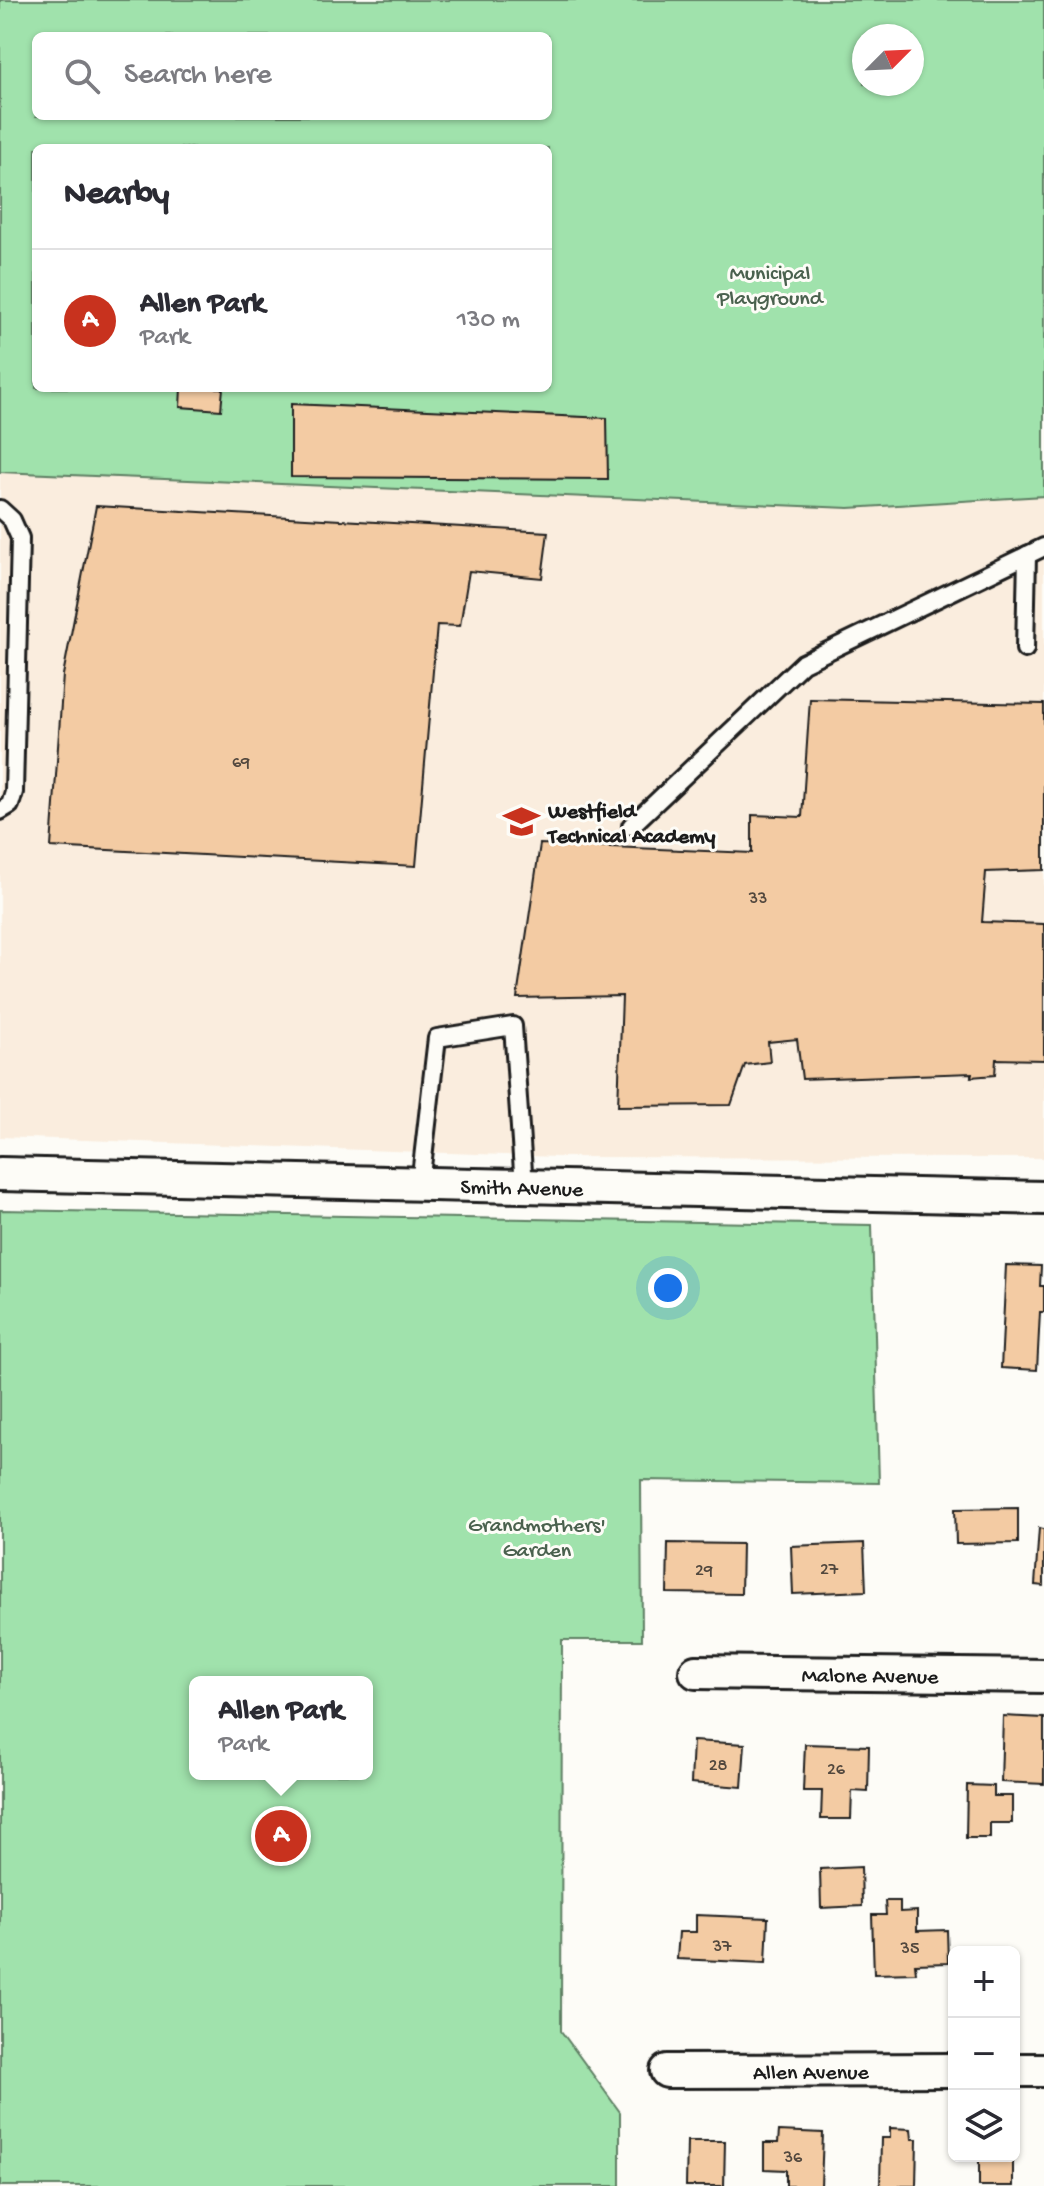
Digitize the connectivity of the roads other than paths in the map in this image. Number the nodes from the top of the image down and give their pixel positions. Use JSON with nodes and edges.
{"nodes":[{"id":1,"x":0,"y":509,"type":"edge"},
{"id":2,"x":1044,"y":547,"type":"edge"},
{"id":3,"x":1027,"y":555,"type":"junction"},
{"id":4,"x":1025,"y":649,"type":"dead end"},
{"id":5,"x":0,"y":811,"type":"edge"},
{"id":6,"x":631,"y":826,"type":"dead end"},
{"id":7,"x":0,"y":1174,"type":"edge"},
{"id":8,"x":420,"y":1184,"type":"junction"},
{"id":9,"x":524,"y":1186,"type":"junction"},
{"id":10,"x":1044,"y":1198,"type":"edge"},
{"id":11,"x":696,"y":1672,"type":"dead end"},
{"id":12,"x":1044,"y":1676,"type":"edge"},
{"id":13,"x":948,"y":2070,"type":"edge"},
{"id":14,"x":1020,"y":2070,"type":"edge"},
{"id":15,"x":1044,"y":2070,"type":"edge"},
{"id":16,"x":667,"y":2071,"type":"dead end"}],
"edges":[{"from":1,"to":5,"type":"lane"},
{"from":2,"to":3,"type":"lane"},
{"from":3,"to":4,"type":"lane"},
{"from":3,"to":6,"type":"lane"},
{"from":7,"to":8,"type":"street","name":"Smith Avenue"},
{"from":8,"to":9,"type":"street","name":"Smith Avenue"},
{"from":8,"to":9,"type":"lane"},
{"from":9,"to":10,"type":"street","name":"Smith Avenue"},
{"from":11,"to":12,"type":"street","name":"Malone Avenue"},
{"from":13,"to":16,"type":"street","name":"Allen Avenue"},
{"from":14,"to":15,"type":"street"}]}
